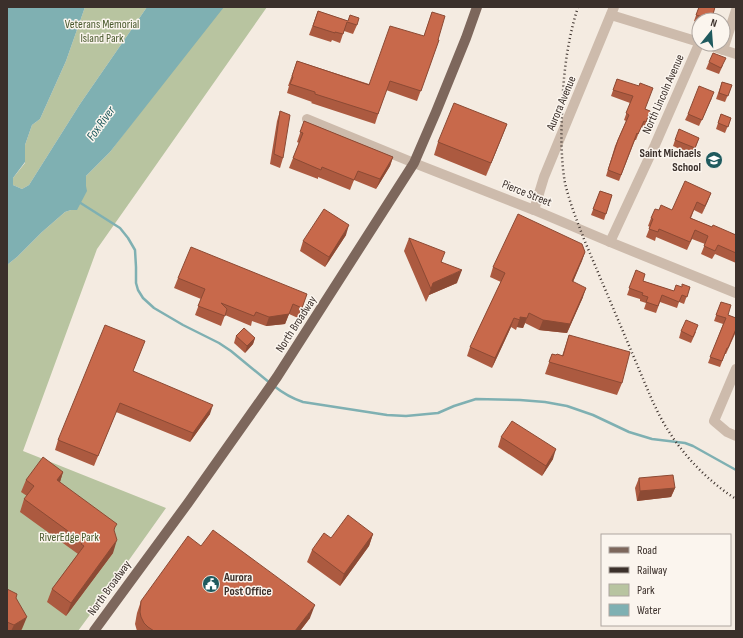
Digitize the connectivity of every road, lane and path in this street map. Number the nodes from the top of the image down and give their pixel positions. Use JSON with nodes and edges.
{"nodes":[{"id":1,"x":477,"y":7,"type":"edge"},
{"id":2,"x":736,"y":10,"type":"edge"},
{"id":3,"x":613,"y":11,"type":"edge"},
{"id":4,"x":731,"y":25,"type":"edge"},
{"id":5,"x":691,"y":40,"type":"edge"},
{"id":6,"x":695,"y":52,"type":"edge"},
{"id":7,"x":307,"y":119,"type":"dead end"},
{"id":8,"x":414,"y":163,"type":"junction"},
{"id":9,"x":534,"y":210,"type":"junction"},
{"id":10,"x":610,"y":242,"type":"junction"},
{"id":11,"x":736,"y":293,"type":"edge"},
{"id":12,"x":736,"y":368,"type":"edge"},
{"id":13,"x":736,"y":436,"type":"edge"},
{"id":14,"x":94,"y":631,"type":"edge"}],
"edges":[{"from":1,"to":8,"type":"main road","name":"North Broadway"},
{"from":2,"to":4,"type":"street"},
{"from":3,"to":5,"type":"street"},
{"from":3,"to":9,"type":"street","name":"Aurora Avenue"},
{"from":6,"to":10,"type":"street","name":"North Lincoln Avenue"},
{"from":7,"to":8,"type":"street","name":"Pierce Street"},
{"from":8,"to":9,"type":"street","name":"Pierce Street"},
{"from":8,"to":14,"type":"main road","name":"North Broadway"},
{"from":9,"to":10,"type":"street","name":"Pierce Street"},
{"from":10,"to":11,"type":"street","name":"Pierce Street"},
{"from":12,"to":13,"type":"street"}]}
